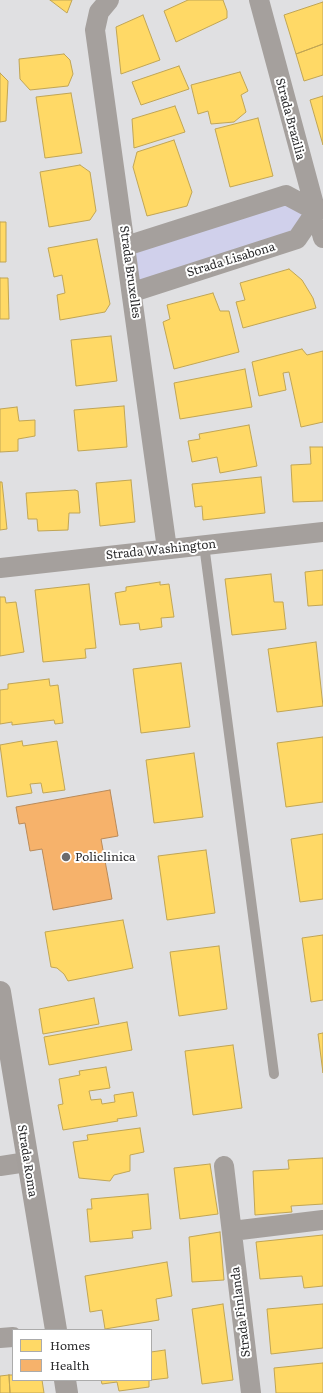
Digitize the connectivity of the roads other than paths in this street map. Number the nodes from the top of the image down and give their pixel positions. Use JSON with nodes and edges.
{"nodes":[{"id":1,"x":109,"y":0,"type":"edge"},
{"id":2,"x":259,"y":0,"type":"edge"},
{"id":3,"x":320,"y":210,"type":"edge"},
{"id":4,"x":323,"y":238,"type":"edge"},
{"id":5,"x":126,"y":246,"type":"junction"},
{"id":6,"x":133,"y":292,"type":"junction"},
{"id":7,"x":323,"y":532,"type":"edge"},
{"id":8,"x":204,"y":545,"type":"junction"},
{"id":9,"x":167,"y":549,"type":"junction"},
{"id":10,"x":0,"y":568,"type":"edge"},
{"id":11,"x":0,"y":992,"type":"edge"},
{"id":12,"x":274,"y":1074,"type":"dead end"},
{"id":13,"x":27,"y":1162,"type":"junction"},
{"id":14,"x":0,"y":1166,"type":"edge"},
{"id":15,"x":224,"y":1166,"type":"dead end"},
{"id":16,"x":323,"y":1220,"type":"edge"},
{"id":17,"x":232,"y":1231,"type":"junction"},
{"id":18,"x":56,"y":1329,"type":"edge"},
{"id":19,"x":12,"y":1336,"type":"edge"},
{"id":20,"x":0,"y":1338,"type":"edge"},
{"id":21,"x":64,"y":1381,"type":"edge"},
{"id":22,"x":67,"y":1393,"type":"edge"},
{"id":23,"x":251,"y":1393,"type":"edge"}],
"edges":[{"from":1,"to":5,"type":"street","name":"Strada Bruxelles"},
{"from":2,"to":3,"type":"street","name":"Strada Brazilia"},
{"from":3,"to":4,"type":"street","name":"Strada Brazilia"},
{"from":3,"to":5,"type":"street"},
{"from":3,"to":6,"type":"street","name":"Strada Lisabona"},
{"from":5,"to":6,"type":"street","name":"Strada Bruxelles"},
{"from":6,"to":9,"type":"street","name":"Strada Bruxelles"},
{"from":7,"to":8,"type":"street","name":"Strada Washington"},
{"from":8,"to":9,"type":"street","name":"Strada Washington"},
{"from":8,"to":12,"type":"lane"},
{"from":9,"to":10,"type":"street","name":"Strada Washington"},
{"from":11,"to":13,"type":"street","name":"Strada Roma"},
{"from":13,"to":14,"type":"street"},
{"from":13,"to":18,"type":"street","name":"Strada Roma"},
{"from":15,"to":17,"type":"street","name":"Strada Finlanda"},
{"from":16,"to":17,"type":"street"},
{"from":17,"to":23,"type":"street","name":"Strada Finlanda"},
{"from":19,"to":20,"type":"street"},
{"from":21,"to":22,"type":"street"}]}
